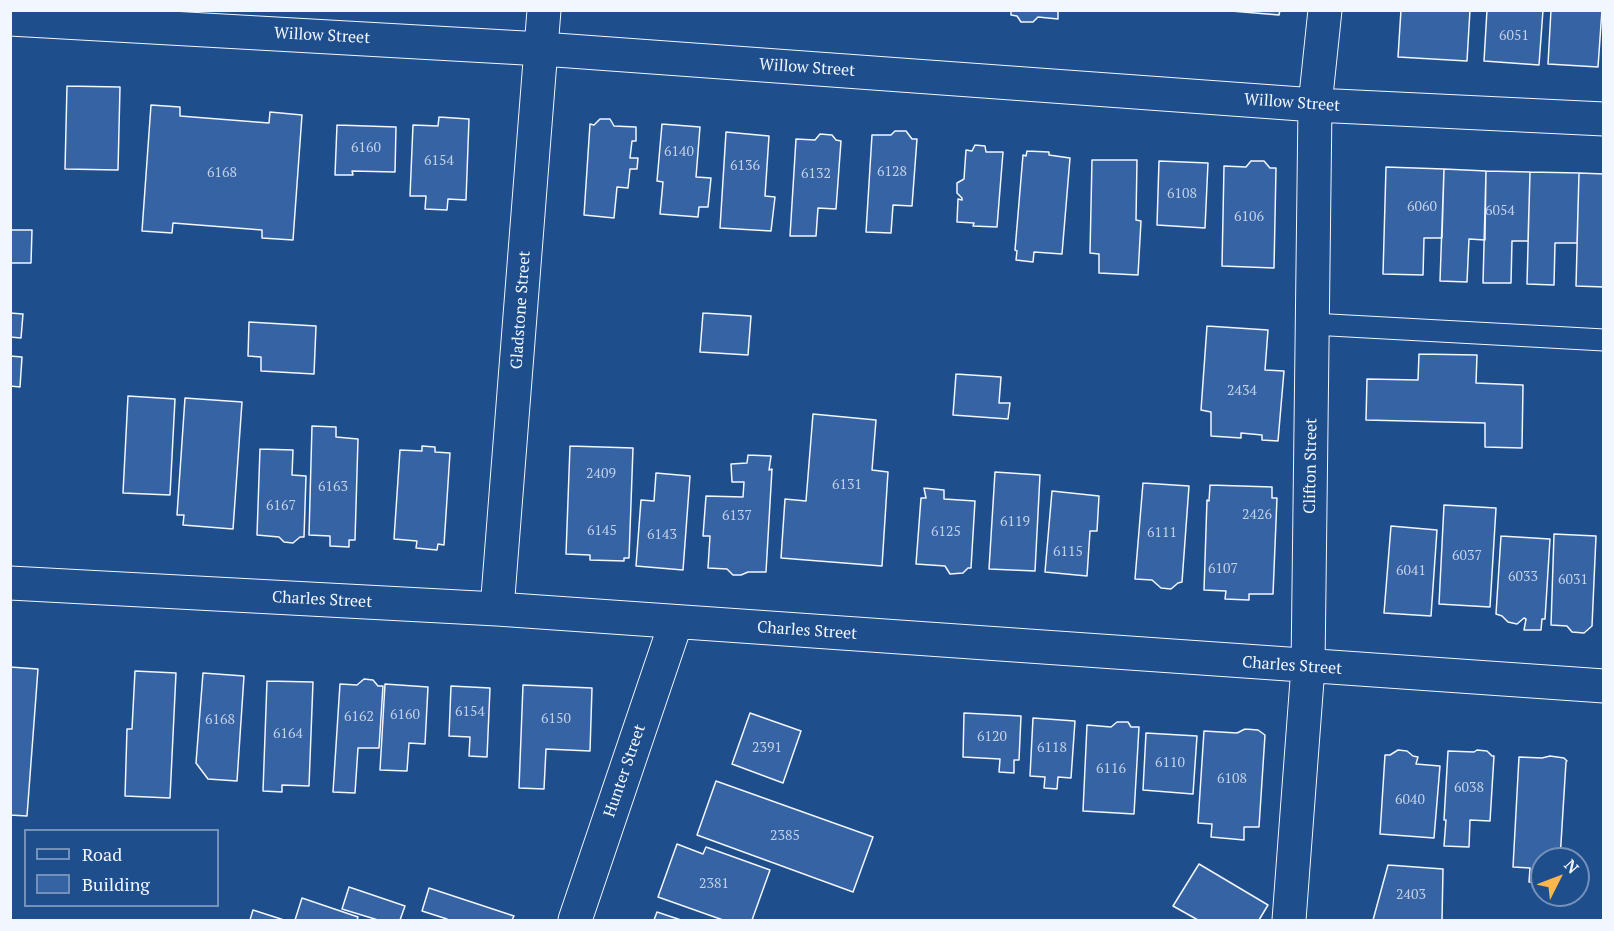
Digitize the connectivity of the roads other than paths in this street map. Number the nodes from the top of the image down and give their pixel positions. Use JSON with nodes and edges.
{"nodes":[{"id":1,"x":544,"y":10,"type":"edge"},
{"id":2,"x":1324,"y":10,"type":"edge"},
{"id":3,"x":10,"y":19,"type":"edge"},
{"id":4,"x":542,"y":49,"type":"junction"},
{"id":5,"x":1315,"y":105,"type":"junction"},
{"id":6,"x":1604,"y":119,"type":"edge"},
{"id":7,"x":1312,"y":324,"type":"junction"},
{"id":8,"x":1604,"y":340,"type":"edge"},
{"id":9,"x":10,"y":584,"type":"edge"},
{"id":10,"x":497,"y":609,"type":"junction"},
{"id":11,"x":676,"y":622,"type":"junction"},
{"id":12,"x":1308,"y":667,"type":"junction"},
{"id":13,"x":1604,"y":686,"type":"edge"},
{"id":14,"x":575,"y":921,"type":"edge"},
{"id":15,"x":1289,"y":921,"type":"edge"}],
"edges":[{"from":1,"to":4,"type":"street","name":"Gladstone Street"},
{"from":2,"to":5,"type":"street","name":"Clifton Street"},
{"from":3,"to":4,"type":"street","name":"Willow Street"},
{"from":4,"to":5,"type":"street","name":"Willow Street"},
{"from":4,"to":10,"type":"street","name":"Gladstone Street"},
{"from":5,"to":6,"type":"street","name":"Willow Street"},
{"from":5,"to":7,"type":"street","name":"Clifton Street"},
{"from":7,"to":8,"type":"lane"},
{"from":7,"to":12,"type":"street","name":"Clifton Street"},
{"from":9,"to":10,"type":"street","name":"Charles Street"},
{"from":10,"to":11,"type":"street","name":"Charles Street"},
{"from":11,"to":12,"type":"street","name":"Charles Street"},
{"from":11,"to":14,"type":"street","name":"Hunter Street"},
{"from":12,"to":13,"type":"street","name":"Charles Street"},
{"from":12,"to":15,"type":"street","name":"Clifton Street"}]}
